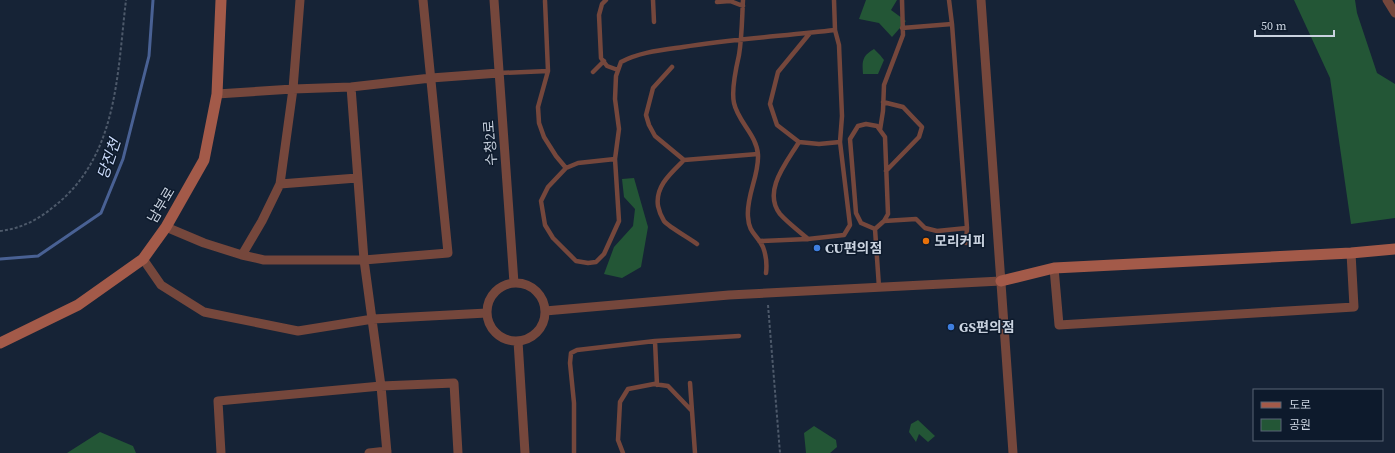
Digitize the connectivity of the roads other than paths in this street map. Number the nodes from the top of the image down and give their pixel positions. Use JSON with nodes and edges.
{"nodes":[{"id":1,"x":221,"y":0,"type":"edge"},
{"id":2,"x":300,"y":0,"type":"edge"},
{"id":3,"x":423,"y":0,"type":"edge"},
{"id":4,"x":494,"y":0,"type":"edge"},
{"id":5,"x":546,"y":0,"type":"edge"},
{"id":6,"x":606,"y":0,"type":"edge"},
{"id":7,"x":653,"y":0,"type":"edge"},
{"id":8,"x":743,"y":0,"type":"edge"},
{"id":9,"x":834,"y":0,"type":"edge"},
{"id":10,"x":902,"y":0,"type":"edge"},
{"id":11,"x":949,"y":0,"type":"edge"},
{"id":12,"x":981,"y":0,"type":"edge"},
{"id":13,"x":1387,"y":0,"type":"edge"},
{"id":14,"x":717,"y":2,"type":"dead end"},
{"id":15,"x":743,"y":6,"type":"junction"},
{"id":16,"x":1395,"y":12,"type":"edge"},
{"id":17,"x":654,"y":22,"type":"dead end"},
{"id":18,"x":952,"y":24,"type":"junction"},
{"id":19,"x":902,"y":28,"type":"junction"},
{"id":20,"x":835,"y":30,"type":"junction"},
{"id":21,"x":810,"y":33,"type":"junction"},
{"id":22,"x":741,"y":39,"type":"junction"},
{"id":23,"x":604,"y":61,"type":"junction"},
{"id":24,"x":672,"y":67,"type":"dead end"},
{"id":25,"x":618,"y":70,"type":"junction"},
{"id":26,"x":548,"y":71,"type":"junction"},
{"id":27,"x":593,"y":72,"type":"dead end"},
{"id":28,"x":499,"y":73,"type":"junction"},
{"id":29,"x":431,"y":78,"type":"junction"},
{"id":30,"x":351,"y":87,"type":"junction"},
{"id":31,"x":293,"y":89,"type":"junction"},
{"id":32,"x":217,"y":94,"type":"junction"},
{"id":33,"x":883,"y":102,"type":"junction"},
{"id":34,"x":880,"y":130,"type":"junction"},
{"id":35,"x":799,"y":142,"type":"junction"},
{"id":36,"x":840,"y":142,"type":"junction"},
{"id":37,"x":758,"y":154,"type":"junction"},
{"id":38,"x":614,"y":159,"type":"junction"},
{"id":39,"x":684,"y":160,"type":"junction"},
{"id":40,"x":566,"y":168,"type":"junction"},
{"id":41,"x":886,"y":170,"type":"junction"},
{"id":42,"x":357,"y":178,"type":"junction"},
{"id":43,"x":280,"y":184,"type":"junction"},
{"id":44,"x":859,"y":219,"type":"junction"},
{"id":45,"x":849,"y":220,"type":"junction"},
{"id":46,"x":884,"y":221,"type":"junction"},
{"id":47,"x":166,"y":227,"type":"junction"},
{"id":48,"x":875,"y":228,"type":"junction"},
{"id":49,"x":967,"y":228,"type":"junction"},
{"id":50,"x":808,"y":239,"type":"junction"},
{"id":51,"x":759,"y":241,"type":"junction"},
{"id":52,"x":966,"y":243,"type":"dead end"},
{"id":53,"x":697,"y":244,"type":"dead end"},
{"id":54,"x":1395,"y":249,"type":"edge"},
{"id":55,"x":1351,"y":253,"type":"junction"},
{"id":56,"x":242,"y":255,"type":"junction"},
{"id":57,"x":143,"y":259,"type":"junction"},
{"id":58,"x":364,"y":260,"type":"junction"},
{"id":59,"x":1054,"y":268,"type":"junction"},
{"id":60,"x":766,"y":273,"type":"dead end"},
{"id":61,"x":1001,"y":281,"type":"junction"},
{"id":62,"x":514,"y":283,"type":"junction"},
{"id":63,"x":879,"y":287,"type":"junction"},
{"id":64,"x":545,"y":311,"type":"junction"},
{"id":65,"x":487,"y":313,"type":"junction"},
{"id":66,"x":373,"y":319,"type":"junction"},
{"id":67,"x":739,"y":336,"type":"dead end"},
{"id":68,"x":518,"y":341,"type":"junction"},
{"id":69,"x":656,"y":341,"type":"junction"},
{"id":70,"x":0,"y":343,"type":"edge"},
{"id":71,"x":690,"y":383,"type":"dead end"},
{"id":72,"x":657,"y":385,"type":"junction"},
{"id":73,"x":381,"y":386,"type":"junction"},
{"id":74,"x":692,"y":411,"type":"junction"},
{"id":75,"x":387,"y":452,"type":"edge"},
{"id":76,"x":221,"y":453,"type":"edge"},
{"id":77,"x":369,"y":453,"type":"edge"},
{"id":78,"x":458,"y":453,"type":"edge"},
{"id":79,"x":525,"y":453,"type":"edge"},
{"id":80,"x":574,"y":453,"type":"edge"},
{"id":81,"x":623,"y":453,"type":"edge"},
{"id":82,"x":695,"y":453,"type":"edge"},
{"id":83,"x":1013,"y":453,"type":"edge"}],
"edges":[{"from":1,"to":32,"type":"main road","name":"남부로"},
{"from":2,"to":31,"type":"street"},
{"from":3,"to":29,"type":"street"},
{"from":4,"to":28,"type":"street","name":"수청2로"},
{"from":5,"to":26,"type":"lane"},
{"from":6,"to":23,"type":"lane"},
{"from":7,"to":17,"type":"lane"},
{"from":8,"to":15,"type":"lane"},
{"from":9,"to":20,"type":"lane"},
{"from":10,"to":19,"type":"lane"},
{"from":11,"to":18,"type":"lane"},
{"from":12,"to":61,"type":"street"},
{"from":13,"to":16,"type":"street"},
{"from":14,"to":15,"type":"lane"},
{"from":15,"to":22,"type":"lane"},
{"from":18,"to":19,"type":"lane"},
{"from":18,"to":49,"type":"lane"},
{"from":19,"to":33,"type":"lane"},
{"from":20,"to":21,"type":"lane"},
{"from":20,"to":36,"type":"lane"},
{"from":21,"to":22,"type":"lane"},
{"from":21,"to":35,"type":"lane"},
{"from":22,"to":25,"type":"lane"},
{"from":22,"to":37,"type":"lane"},
{"from":23,"to":25,"type":"lane"},
{"from":23,"to":27,"type":"lane"},
{"from":24,"to":39,"type":"lane"},
{"from":25,"to":38,"type":"lane"},
{"from":26,"to":28,"type":"lane"},
{"from":26,"to":40,"type":"lane"},
{"from":28,"to":29,"type":"street"},
{"from":28,"to":62,"type":"street","name":"수청2로"},
{"from":29,"to":30,"type":"street"},
{"from":29,"to":58,"type":"street"},
{"from":30,"to":31,"type":"street"},
{"from":30,"to":42,"type":"street"},
{"from":31,"to":32,"type":"street"},
{"from":31,"to":43,"type":"street"},
{"from":32,"to":47,"type":"main road","name":"남부로"},
{"from":33,"to":34,"type":"lane"},
{"from":33,"to":41,"type":"lane"},
{"from":34,"to":41,"type":"lane"},
{"from":34,"to":44,"type":"lane"},
{"from":35,"to":36,"type":"lane"},
{"from":35,"to":50,"type":"lane"},
{"from":36,"to":45,"type":"lane"},
{"from":37,"to":39,"type":"lane"},
{"from":37,"to":51,"type":"lane"},
{"from":38,"to":40,"type":"lane"},
{"from":38,"to":40,"type":"lane"},
{"from":39,"to":53,"type":"lane"},
{"from":41,"to":46,"type":"lane"},
{"from":42,"to":43,"type":"street"},
{"from":42,"to":58,"type":"street"},
{"from":43,"to":56,"type":"street"},
{"from":44,"to":45,"type":"lane"},
{"from":44,"to":48,"type":"lane"},
{"from":45,"to":50,"type":"lane"},
{"from":46,"to":48,"type":"lane"},
{"from":46,"to":49,"type":"lane"},
{"from":47,"to":56,"type":"street"},
{"from":47,"to":57,"type":"main road","name":"남부로"},
{"from":48,"to":63,"type":"lane"},
{"from":49,"to":52,"type":"lane"},
{"from":50,"to":51,"type":"lane"},
{"from":51,"to":60,"type":"lane"},
{"from":54,"to":55,"type":"main road"},
{"from":55,"to":59,"type":"main road"},
{"from":55,"to":59,"type":"street"},
{"from":56,"to":58,"type":"street"},
{"from":57,"to":66,"type":"street"},
{"from":57,"to":70,"type":"main road","name":"남부로"},
{"from":58,"to":66,"type":"street"},
{"from":59,"to":61,"type":"main road"},
{"from":61,"to":63,"type":"street"},
{"from":61,"to":83,"type":"street"},
{"from":62,"to":64,"type":"street"},
{"from":62,"to":65,"type":"street"},
{"from":63,"to":64,"type":"street"},
{"from":64,"to":68,"type":"street"},
{"from":65,"to":66,"type":"street"},
{"from":65,"to":68,"type":"street"},
{"from":66,"to":73,"type":"street"},
{"from":67,"to":69,"type":"lane"},
{"from":68,"to":79,"type":"street"},
{"from":69,"to":72,"type":"lane"},
{"from":69,"to":80,"type":"lane"},
{"from":71,"to":74,"type":"lane"},
{"from":72,"to":74,"type":"lane"},
{"from":72,"to":81,"type":"lane"},
{"from":73,"to":75,"type":"street"},
{"from":73,"to":76,"type":"street"},
{"from":73,"to":78,"type":"street"},
{"from":74,"to":82,"type":"lane"},
{"from":75,"to":77,"type":"street"}]}
